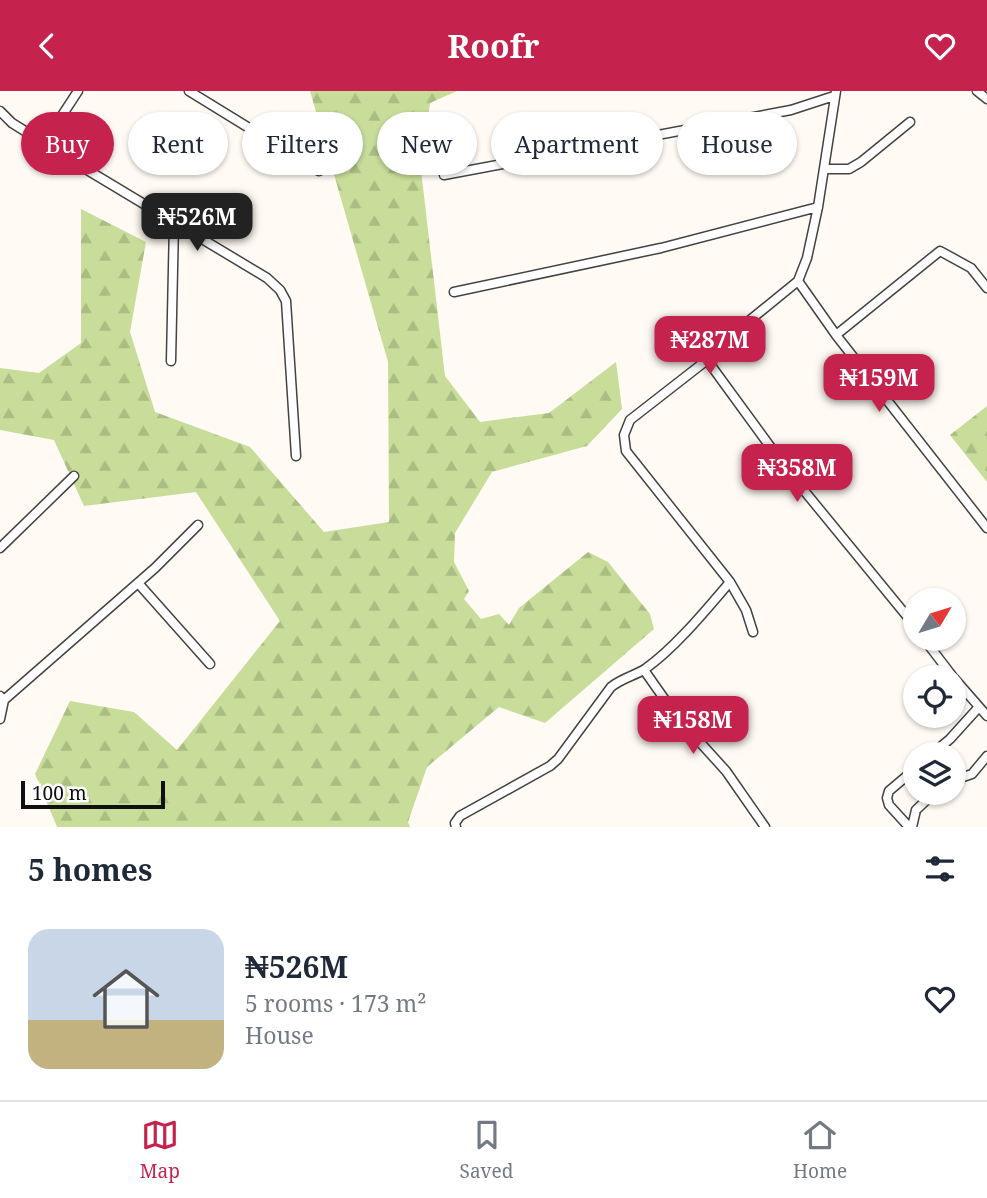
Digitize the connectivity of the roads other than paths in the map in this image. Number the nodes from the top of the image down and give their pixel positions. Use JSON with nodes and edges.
{"nodes":[{"id":1,"x":78,"y":91,"type":"edge"},
{"id":2,"x":189,"y":91,"type":"edge"},
{"id":3,"x":977,"y":91,"type":"edge"},
{"id":4,"x":835,"y":94,"type":"edge"},
{"id":5,"x":987,"y":99,"type":"edge"},
{"id":6,"x":0,"y":111,"type":"edge"},
{"id":7,"x":64,"y":112,"type":"edge"},
{"id":8,"x":910,"y":122,"type":"dead end"},
{"id":9,"x":242,"y":124,"type":"edge"},
{"id":10,"x":21,"y":129,"type":"edge"},
{"id":11,"x":477,"y":168,"type":"edge"},
{"id":12,"x":824,"y":169,"type":"junction"},
{"id":13,"x":96,"y":175,"type":"edge"},
{"id":14,"x":818,"y":207,"type":"junction"},
{"id":15,"x":174,"y":223,"type":"junction"},
{"id":16,"x":798,"y":281,"type":"junction"},
{"id":17,"x":987,"y":288,"type":"edge"},
{"id":18,"x":454,"y":292,"type":"dead end"},
{"id":19,"x":836,"y":335,"type":"junction"},
{"id":20,"x":707,"y":360,"type":"junction"},
{"id":21,"x":171,"y":361,"type":"dead end"},
{"id":22,"x":296,"y":456,"type":"dead end"},
{"id":23,"x":74,"y":476,"type":"dead end"},
{"id":24,"x":198,"y":525,"type":"dead end"},
{"id":25,"x":987,"y":529,"type":"edge"},
{"id":26,"x":0,"y":548,"type":"edge"},
{"id":27,"x":730,"y":582,"type":"junction"},
{"id":28,"x":138,"y":583,"type":"junction"},
{"id":29,"x":903,"y":611,"type":"edge"},
{"id":30,"x":753,"y":632,"type":"dead end"},
{"id":31,"x":210,"y":664,"type":"dead end"},
{"id":32,"x":644,"y":670,"type":"junction"},
{"id":33,"x":966,"y":694,"type":"edge"},
{"id":34,"x":2,"y":698,"type":"edge"},
{"id":35,"x":978,"y":708,"type":"junction"},
{"id":36,"x":987,"y":716,"type":"edge"},
{"id":37,"x":0,"y":719,"type":"edge"},
{"id":38,"x":946,"y":742,"type":"edge"},
{"id":39,"x":987,"y":756,"type":"edge"},
{"id":40,"x":966,"y":776,"type":"edge"},
{"id":41,"x":903,"y":780,"type":"edge"},
{"id":42,"x":921,"y":805,"type":"edge"},
{"id":43,"x":456,"y":827,"type":"edge"},
{"id":44,"x":765,"y":827,"type":"edge"},
{"id":45,"x":910,"y":827,"type":"edge"}],
"edges":[{"from":1,"to":7,"type":"street"},
{"from":2,"to":9,"type":"street"},
{"from":3,"to":5,"type":"street"},
{"from":4,"to":11,"type":"street"},
{"from":4,"to":12,"type":"street"},
{"from":6,"to":10,"type":"street"},
{"from":8,"to":12,"type":"street"},
{"from":12,"to":14,"type":"street"},
{"from":13,"to":15,"type":"street"},
{"from":14,"to":16,"type":"street"},
{"from":14,"to":18,"type":"street"},
{"from":15,"to":21,"type":"street"},
{"from":15,"to":22,"type":"street"},
{"from":16,"to":19,"type":"street"},
{"from":16,"to":20,"type":"street"},
{"from":17,"to":19,"type":"street"},
{"from":19,"to":25,"type":"street"},
{"from":20,"to":27,"type":"street"},
{"from":20,"to":29,"type":"street"},
{"from":23,"to":26,"type":"street"},
{"from":24,"to":28,"type":"street"},
{"from":27,"to":30,"type":"street"},
{"from":27,"to":32,"type":"street"},
{"from":28,"to":31,"type":"street"},
{"from":28,"to":34,"type":"street"},
{"from":32,"to":43,"type":"street"},
{"from":32,"to":44,"type":"street"},
{"from":33,"to":35,"type":"street"},
{"from":34,"to":37,"type":"street"},
{"from":35,"to":36,"type":"street"},
{"from":35,"to":38,"type":"street"},
{"from":39,"to":40,"type":"street"},
{"from":41,"to":45,"type":"street"},
{"from":42,"to":45,"type":"street"}]}
